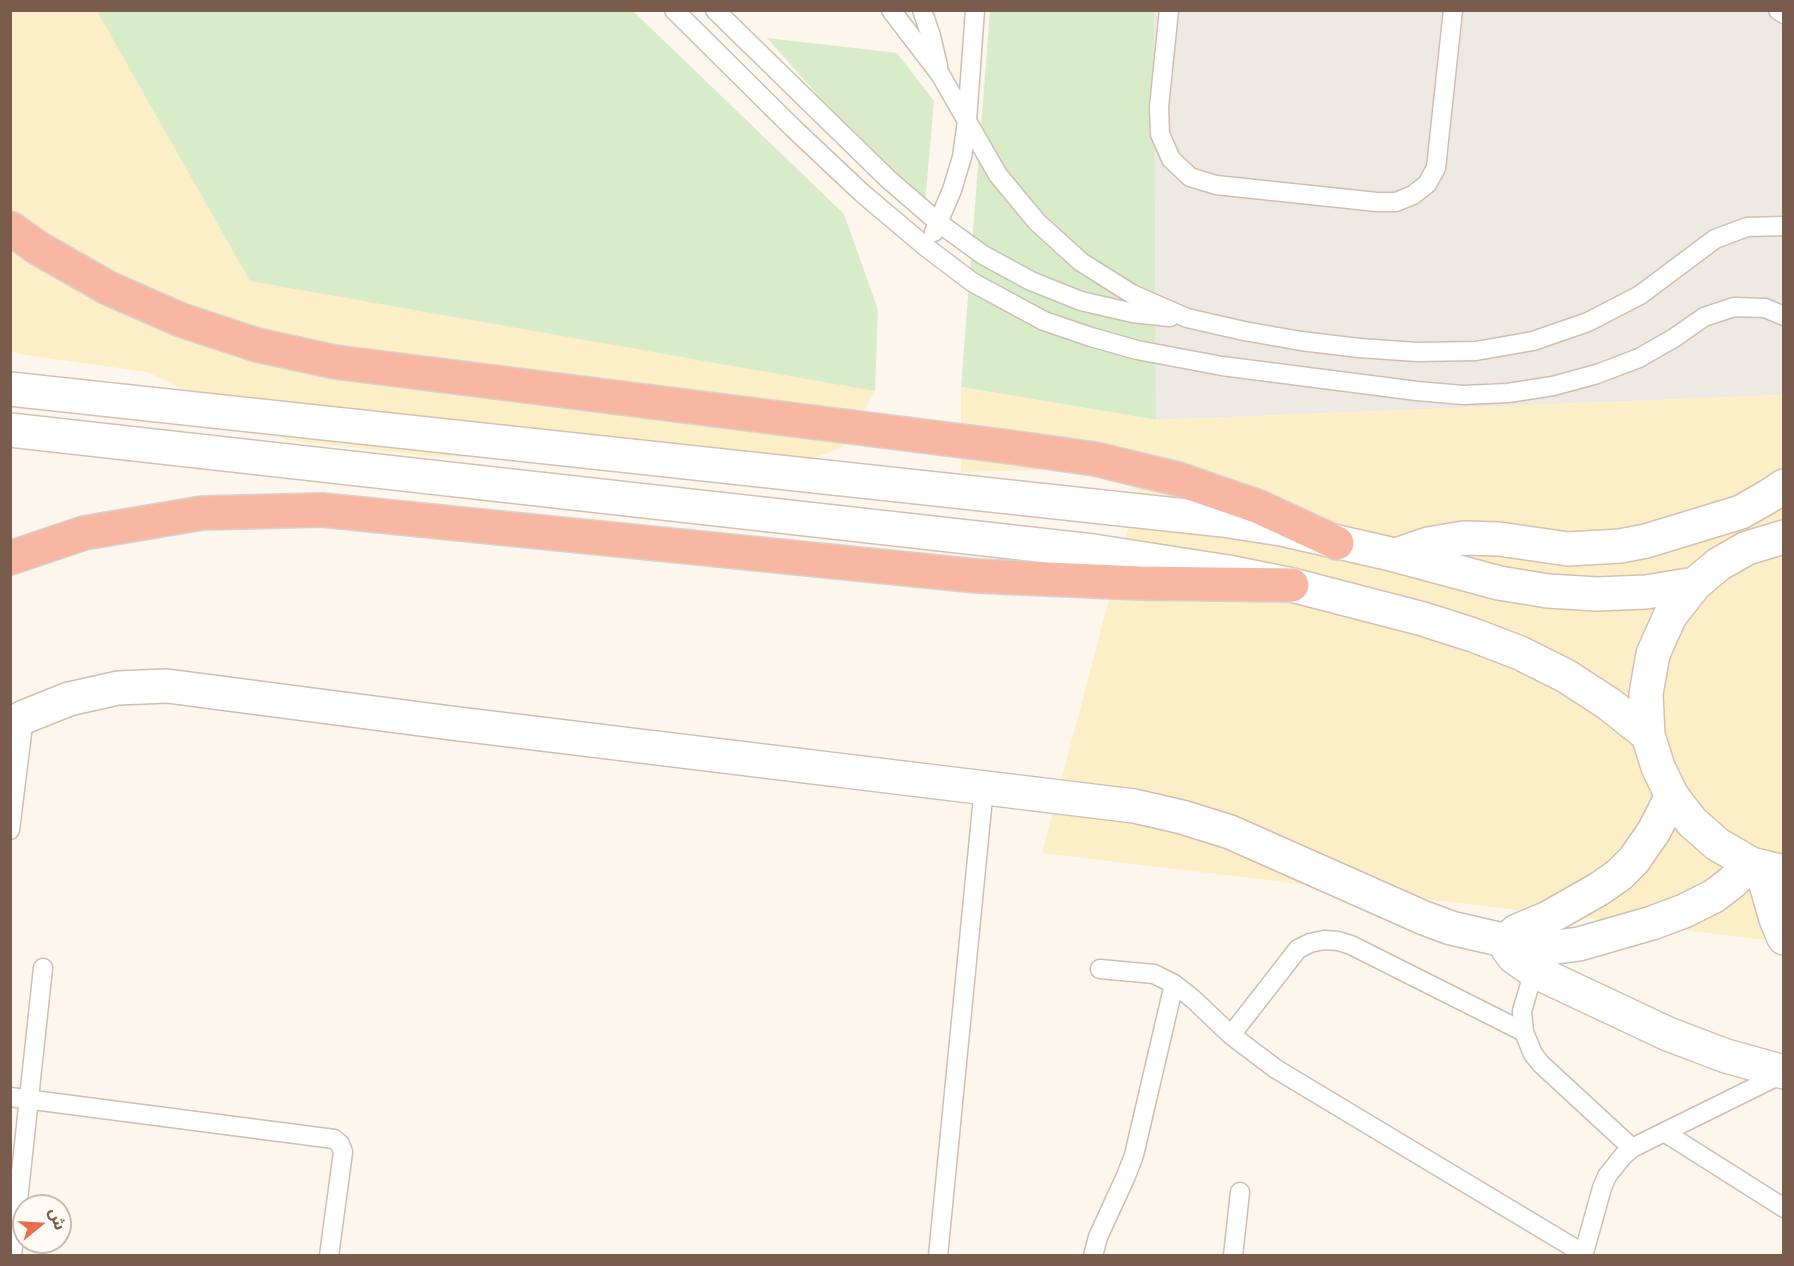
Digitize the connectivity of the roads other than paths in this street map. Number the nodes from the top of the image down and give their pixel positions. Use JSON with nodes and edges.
{"nodes":[{"id":1,"x":674,"y":10,"type":"edge"},
{"id":2,"x":715,"y":10,"type":"edge"},
{"id":3,"x":891,"y":10,"type":"edge"},
{"id":4,"x":922,"y":10,"type":"edge"},
{"id":5,"x":975,"y":10,"type":"edge"},
{"id":6,"x":1169,"y":10,"type":"edge"},
{"id":7,"x":1453,"y":10,"type":"edge"},
{"id":8,"x":1778,"y":10,"type":"edge"},
{"id":9,"x":1784,"y":14,"type":"edge"},
{"id":10,"x":940,"y":74,"type":"junction"},
{"id":11,"x":967,"y":121,"type":"junction"},
{"id":12,"x":939,"y":223,"type":"junction"},
{"id":13,"x":1784,"y":226,"type":"edge"},
{"id":14,"x":10,"y":228,"type":"edge"},
{"id":15,"x":926,"y":247,"type":"junction"},
{"id":16,"x":1784,"y":315,"type":"edge"},
{"id":17,"x":1187,"y":318,"type":"junction"},
{"id":18,"x":10,"y":389,"type":"edge"},
{"id":19,"x":10,"y":430,"type":"edge"},
{"id":20,"x":1784,"y":486,"type":"edge"},
{"id":21,"x":1784,"y":537,"type":"edge"},
{"id":22,"x":1337,"y":543,"type":"junction"},
{"id":23,"x":1395,"y":555,"type":"junction"},
{"id":24,"x":10,"y":558,"type":"edge"},
{"id":25,"x":1695,"y":584,"type":"junction"},
{"id":26,"x":1292,"y":585,"type":"junction"},
{"id":27,"x":15,"y":720,"type":"edge"},
{"id":28,"x":1648,"y":735,"type":"junction"},
{"id":29,"x":984,"y":787,"type":"junction"},
{"id":30,"x":1672,"y":796,"type":"junction"},
{"id":31,"x":10,"y":830,"type":"edge"},
{"id":32,"x":1765,"y":868,"type":"edge"},
{"id":33,"x":1784,"y":938,"type":"edge"},
{"id":34,"x":1506,"y":940,"type":"junction"},
{"id":35,"x":43,"y":968,"type":"dead end"},
{"id":36,"x":1100,"y":969,"type":"dead end"},
{"id":37,"x":1534,"y":971,"type":"junction"},
{"id":38,"x":1174,"y":984,"type":"junction"},
{"id":39,"x":1524,"y":1032,"type":"junction"},
{"id":40,"x":1231,"y":1035,"type":"junction"},
{"id":41,"x":1784,"y":1072,"type":"edge"},
{"id":42,"x":10,"y":1097,"type":"edge"},
{"id":43,"x":29,"y":1099,"type":"junction"},
{"id":44,"x":1664,"y":1132,"type":"junction"},
{"id":45,"x":1632,"y":1148,"type":"junction"},
{"id":46,"x":1240,"y":1192,"type":"dead end"},
{"id":47,"x":1784,"y":1208,"type":"edge"},
{"id":48,"x":1584,"y":1255,"type":"edge"},
{"id":49,"x":12,"y":1256,"type":"edge"},
{"id":50,"x":329,"y":1256,"type":"edge"},
{"id":51,"x":938,"y":1256,"type":"edge"},
{"id":52,"x":1093,"y":1256,"type":"edge"},
{"id":53,"x":1233,"y":1256,"type":"edge"}],
"edges":[{"from":1,"to":15,"type":"lane"},
{"from":2,"to":12,"type":"lane"},
{"from":3,"to":10,"type":"lane"},
{"from":4,"to":10,"type":"lane"},
{"from":5,"to":11,"type":"lane"},
{"from":6,"to":7,"type":"lane"},
{"from":8,"to":9,"type":"lane"},
{"from":10,"to":11,"type":"lane"},
{"from":11,"to":12,"type":"lane"},
{"from":11,"to":17,"type":"lane"},
{"from":12,"to":15,"type":"lane"},
{"from":12,"to":17,"type":"lane"},
{"from":13,"to":17,"type":"lane"},
{"from":14,"to":22,"type":"highway"},
{"from":15,"to":16,"type":"lane"},
{"from":18,"to":22,"type":"main road"},
{"from":19,"to":26,"type":"main road"},
{"from":20,"to":23,"type":"main road"},
{"from":21,"to":25,"type":"main road"},
{"from":22,"to":23,"type":"main road"},
{"from":23,"to":25,"type":"main road"},
{"from":24,"to":26,"type":"highway"},
{"from":25,"to":28,"type":"main road"},
{"from":26,"to":28,"type":"main road"},
{"from":27,"to":29,"type":"main road"},
{"from":27,"to":31,"type":"lane"},
{"from":28,"to":30,"type":"main road"},
{"from":29,"to":34,"type":"main road"},
{"from":29,"to":51,"type":"lane"},
{"from":30,"to":32,"type":"main road"},
{"from":30,"to":34,"type":"main road"},
{"from":32,"to":33,"type":"main road"},
{"from":32,"to":34,"type":"main road"},
{"from":34,"to":37,"type":"main road"},
{"from":35,"to":43,"type":"lane"},
{"from":36,"to":38,"type":"lane"},
{"from":37,"to":39,"type":"lane"},
{"from":37,"to":41,"type":"main road"},
{"from":38,"to":40,"type":"lane"},
{"from":38,"to":52,"type":"lane"},
{"from":39,"to":40,"type":"lane"},
{"from":39,"to":45,"type":"lane"},
{"from":40,"to":48,"type":"lane"},
{"from":41,"to":44,"type":"lane"},
{"from":42,"to":43,"type":"lane"},
{"from":43,"to":49,"type":"lane"},
{"from":43,"to":50,"type":"lane"},
{"from":44,"to":45,"type":"lane"},
{"from":44,"to":47,"type":"lane"},
{"from":45,"to":48,"type":"lane"},
{"from":46,"to":53,"type":"lane"}]}
